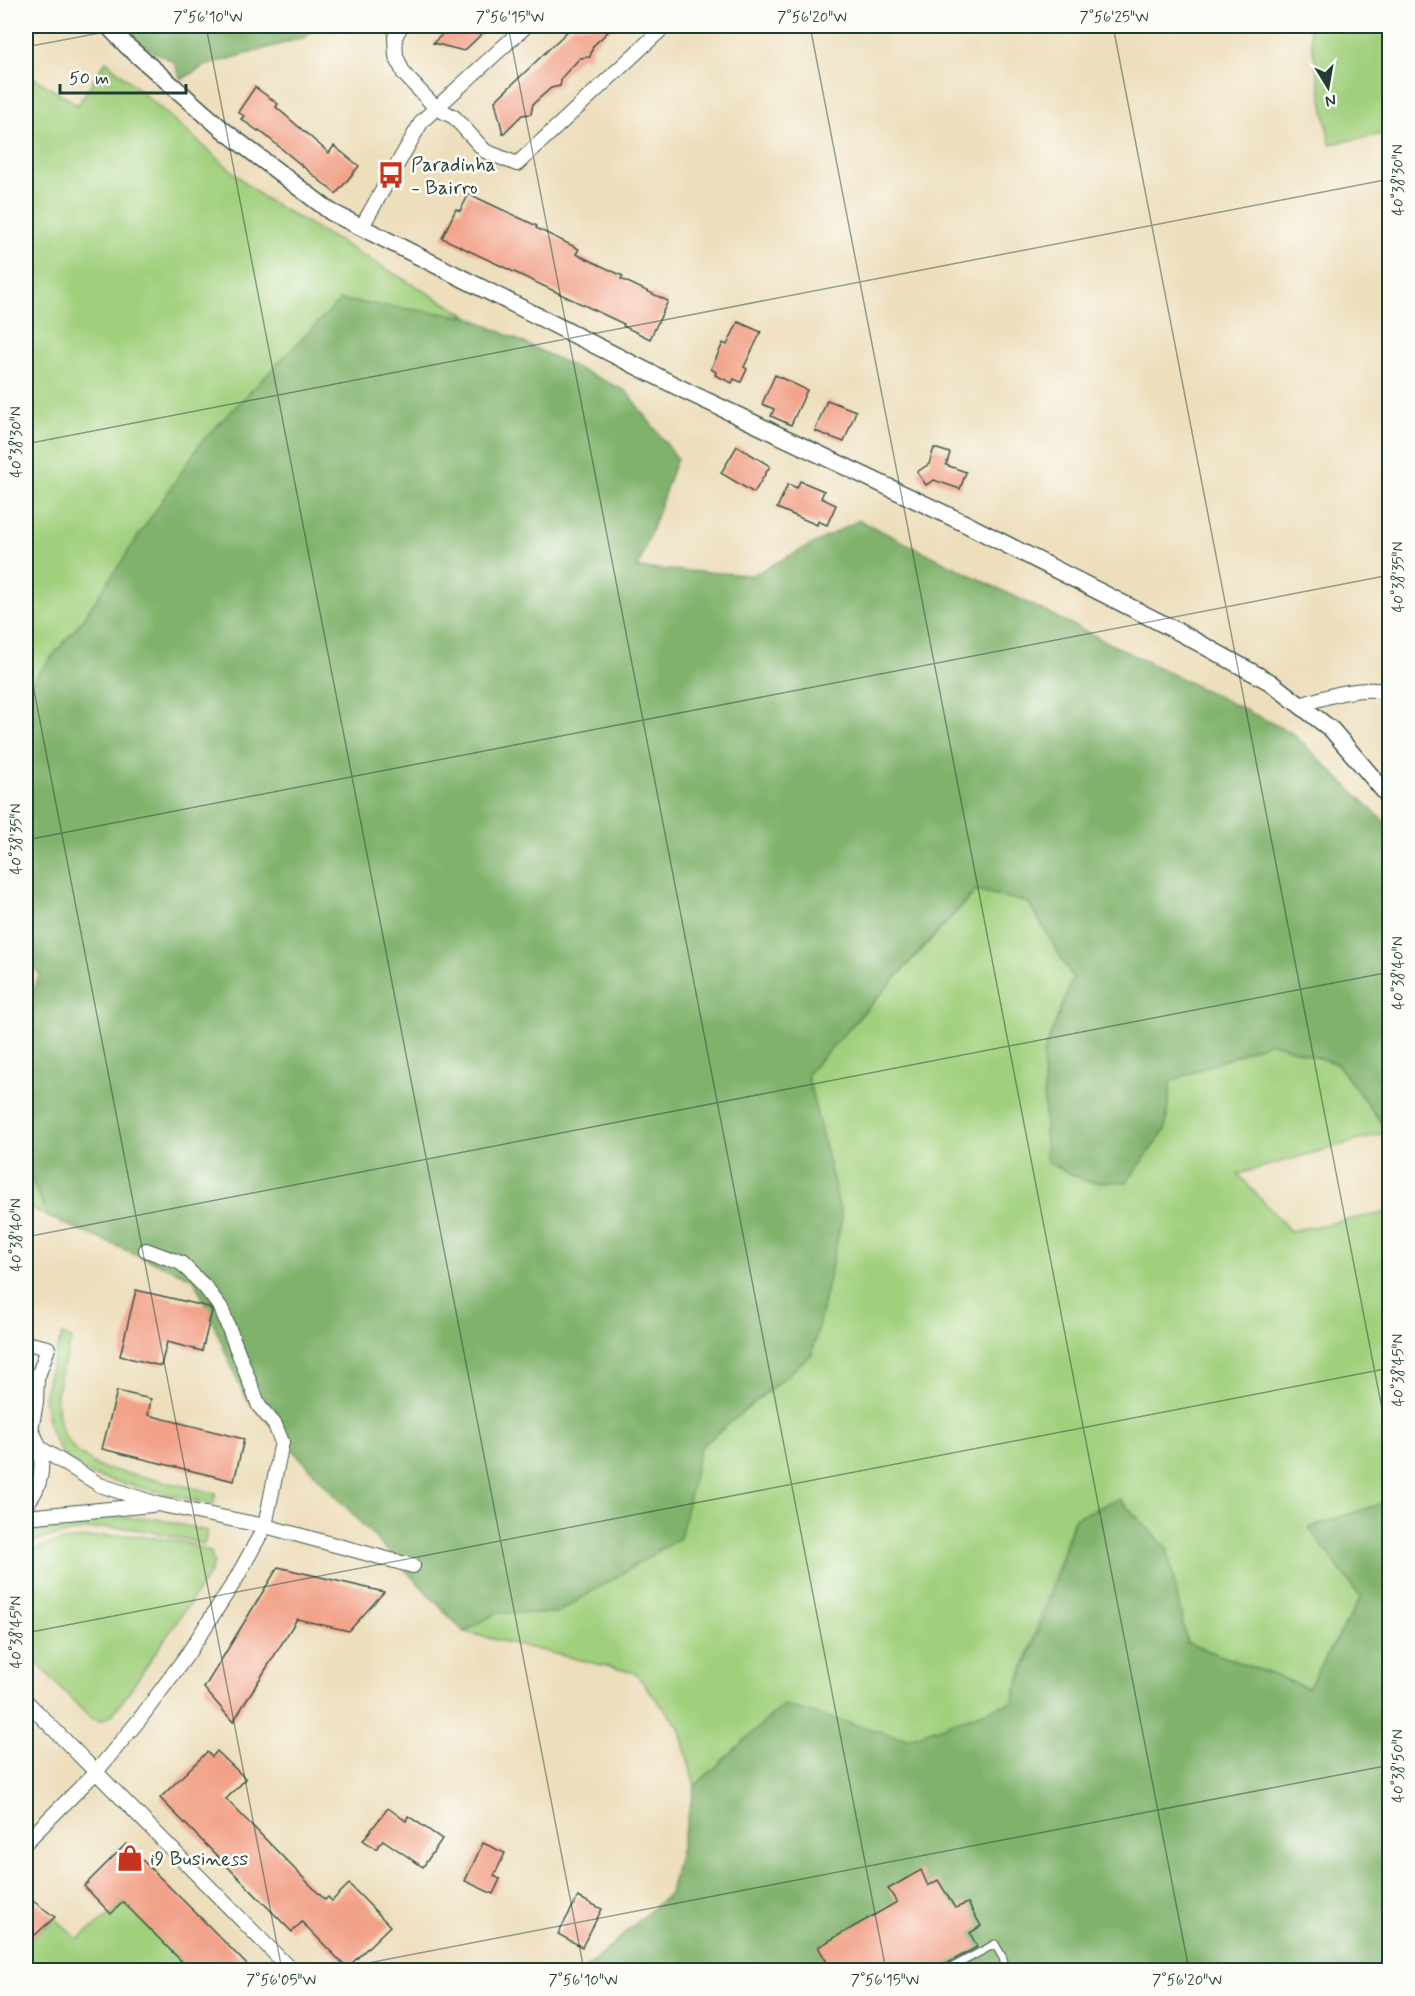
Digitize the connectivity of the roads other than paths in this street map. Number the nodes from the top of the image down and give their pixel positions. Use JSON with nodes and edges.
{"nodes":[{"id":1,"x":108,"y":26,"type":"edge"},
{"id":2,"x":400,"y":26,"type":"edge"},
{"id":3,"x":526,"y":26,"type":"edge"},
{"id":4,"x":665,"y":26,"type":"edge"},
{"id":5,"x":436,"y":108,"type":"junction"},
{"id":6,"x":361,"y":228,"type":"junction"},
{"id":7,"x":1389,"y":692,"type":"edge"},
{"id":8,"x":1300,"y":705,"type":"junction"},
{"id":9,"x":1389,"y":798,"type":"edge"},
{"id":10,"x":146,"y":1250,"type":"dead end"},
{"id":11,"x":26,"y":1343,"type":"edge"},
{"id":12,"x":28,"y":1427,"type":"edge"},
{"id":13,"x":40,"y":1448,"type":"junction"},
{"id":14,"x":26,"y":1504,"type":"edge"},
{"id":15,"x":157,"y":1504,"type":"junction"},
{"id":16,"x":26,"y":1517,"type":"edge"},
{"id":17,"x":265,"y":1526,"type":"junction"},
{"id":18,"x":413,"y":1566,"type":"dead end"},
{"id":19,"x":26,"y":1701,"type":"edge"},
{"id":20,"x":96,"y":1772,"type":"junction"},
{"id":21,"x":26,"y":1842,"type":"edge"},
{"id":22,"x":291,"y":1971,"type":"edge"},
{"id":23,"x":947,"y":1971,"type":"edge"},
{"id":24,"x":1006,"y":1971,"type":"edge"}],
"edges":[{"from":1,"to":6,"type":"street"},
{"from":2,"to":5,"type":"street"},
{"from":3,"to":5,"type":"street"},
{"from":4,"to":5,"type":"street"},
{"from":5,"to":6,"type":"street"},
{"from":6,"to":8,"type":"street"},
{"from":7,"to":8,"type":"street"},
{"from":8,"to":9,"type":"street"},
{"from":10,"to":17,"type":"street"},
{"from":11,"to":12,"type":"street"},
{"from":12,"to":13,"type":"street"},
{"from":13,"to":14,"type":"street"},
{"from":13,"to":15,"type":"street"},
{"from":15,"to":16,"type":"street"},
{"from":15,"to":17,"type":"street"},
{"from":17,"to":18,"type":"street"},
{"from":17,"to":20,"type":"street"},
{"from":19,"to":20,"type":"street"},
{"from":20,"to":21,"type":"street"},
{"from":20,"to":22,"type":"street"},
{"from":23,"to":24,"type":"lane"}]}
